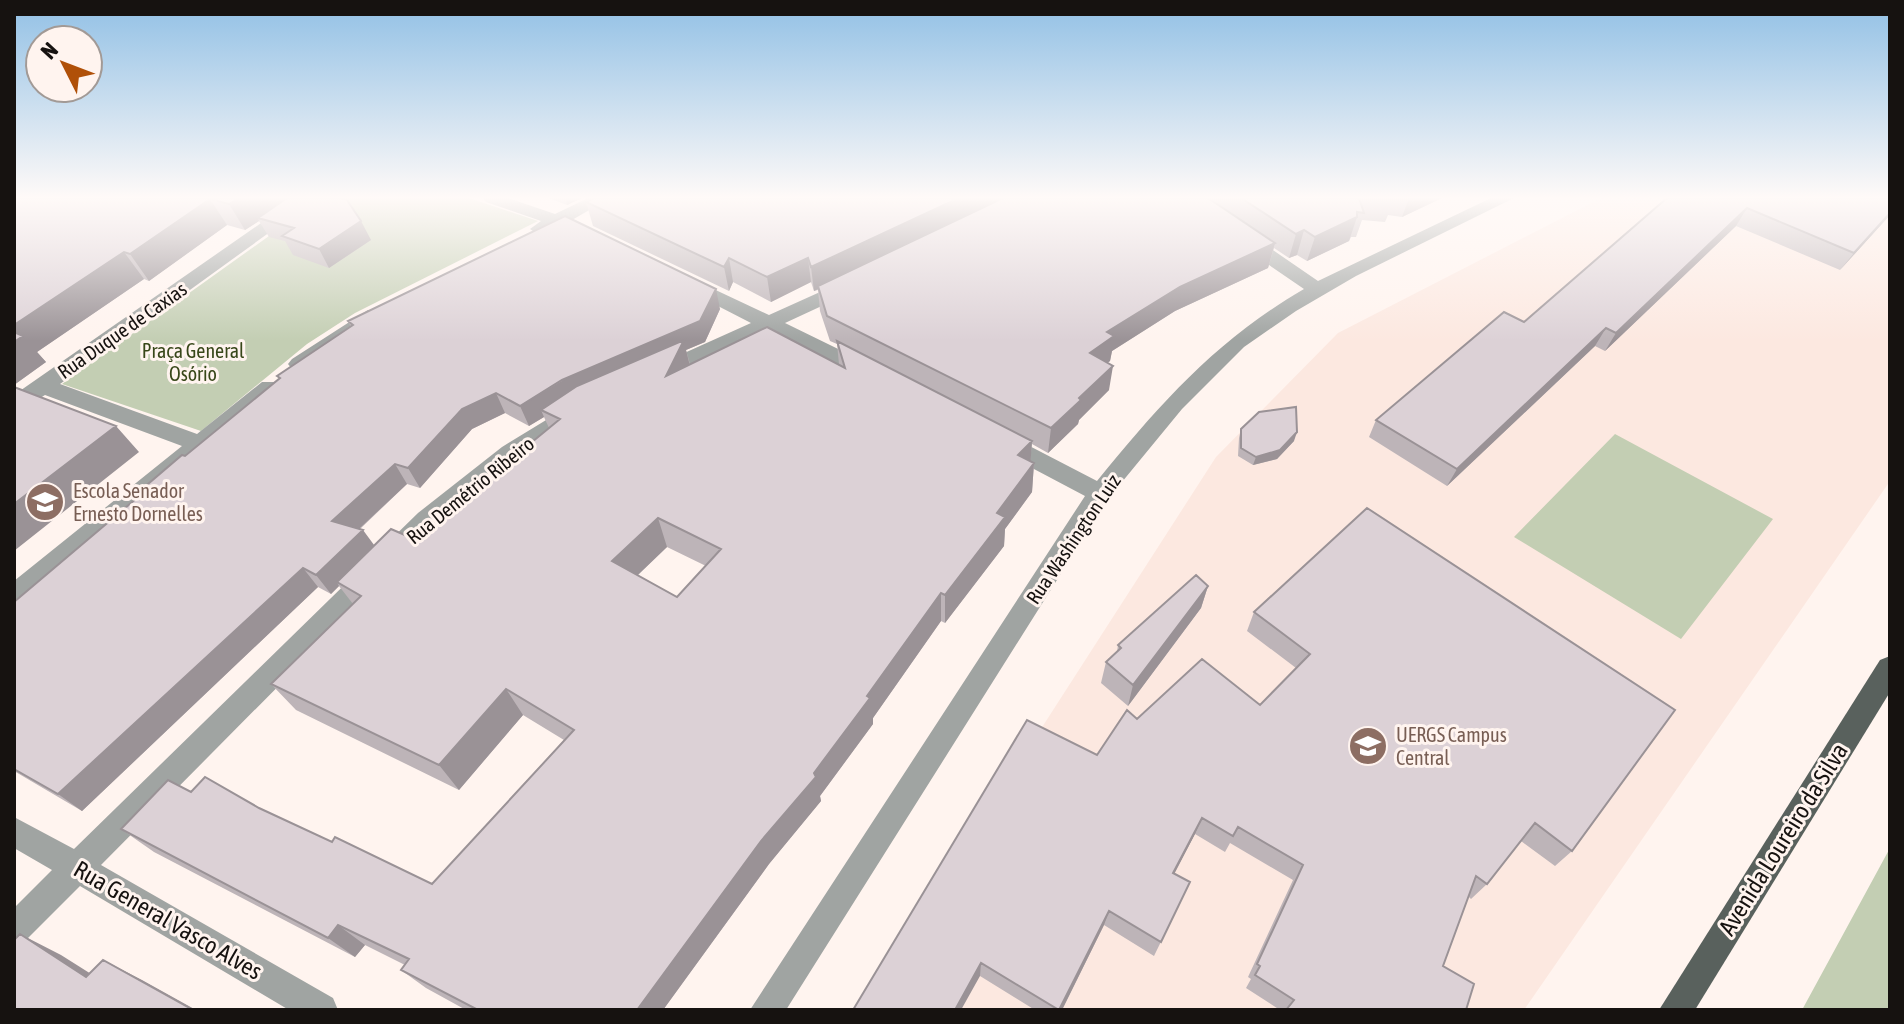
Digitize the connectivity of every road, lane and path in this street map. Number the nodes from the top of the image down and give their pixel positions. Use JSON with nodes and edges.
{"nodes":[{"id":1,"x":240,"y":246,"type":"edge"},
{"id":2,"x":1254,"y":246,"type":"edge"},
{"id":3,"x":1406,"y":246,"type":"edge"},
{"id":4,"x":673,"y":275,"type":"edge"},
{"id":5,"x":858,"y":281,"type":"edge"},
{"id":6,"x":1317,"y":289,"type":"junction"},
{"id":7,"x":388,"y":304,"type":"edge"},
{"id":8,"x":772,"y":323,"type":"junction"},
{"id":9,"x":882,"y":380,"type":"edge"},
{"id":10,"x":633,"y":384,"type":"edge"},
{"id":11,"x":42,"y":386,"type":"junction"},
{"id":12,"x":593,"y":402,"type":"edge"},
{"id":13,"x":14,"y":406,"type":"edge"},
{"id":14,"x":977,"y":429,"type":"edge"},
{"id":15,"x":198,"y":443,"type":"junction"},
{"id":16,"x":1100,"y":493,"type":"junction"},
{"id":17,"x":14,"y":596,"type":"edge"},
{"id":18,"x":1888,"y":673,"type":"edge"},
{"id":19,"x":14,"y":831,"type":"edge"},
{"id":20,"x":78,"y":867,"type":"junction"},
{"id":21,"x":14,"y":930,"type":"edge"},
{"id":22,"x":321,"y":1010,"type":"edge"},
{"id":23,"x":767,"y":1010,"type":"edge"},
{"id":24,"x":1676,"y":1010,"type":"edge"}],
"edges":[{"from":1,"to":11,"type":"street","name":"Rua Duque de Caxias"},
{"from":2,"to":6,"type":"street"},
{"from":3,"to":6,"type":"street","name":"Rua Washington Luiz"},
{"from":4,"to":8,"type":"street"},
{"from":5,"to":8,"type":"street"},
{"from":6,"to":16,"type":"street","name":"Rua Washington Luiz"},
{"from":7,"to":15,"type":"street"},
{"from":8,"to":9,"type":"street"},
{"from":8,"to":10,"type":"street"},
{"from":11,"to":13,"type":"street","name":"Rua Duque de Caxias"},
{"from":11,"to":15,"type":"street"},
{"from":12,"to":20,"type":"street","name":"Rua Demétrio Ribeiro"},
{"from":14,"to":16,"type":"street"},
{"from":15,"to":17,"type":"street"},
{"from":16,"to":23,"type":"street","name":"Rua Washington Luiz"},
{"from":18,"to":24,"type":"main road","name":"Avenida Loureiro da Silva"},
{"from":19,"to":20,"type":"street","name":"Rua General Vasco Alves"},
{"from":20,"to":21,"type":"street","name":"Rua Demétrio Ribeiro"},
{"from":20,"to":22,"type":"street","name":"Rua General Vasco Alves"}]}
